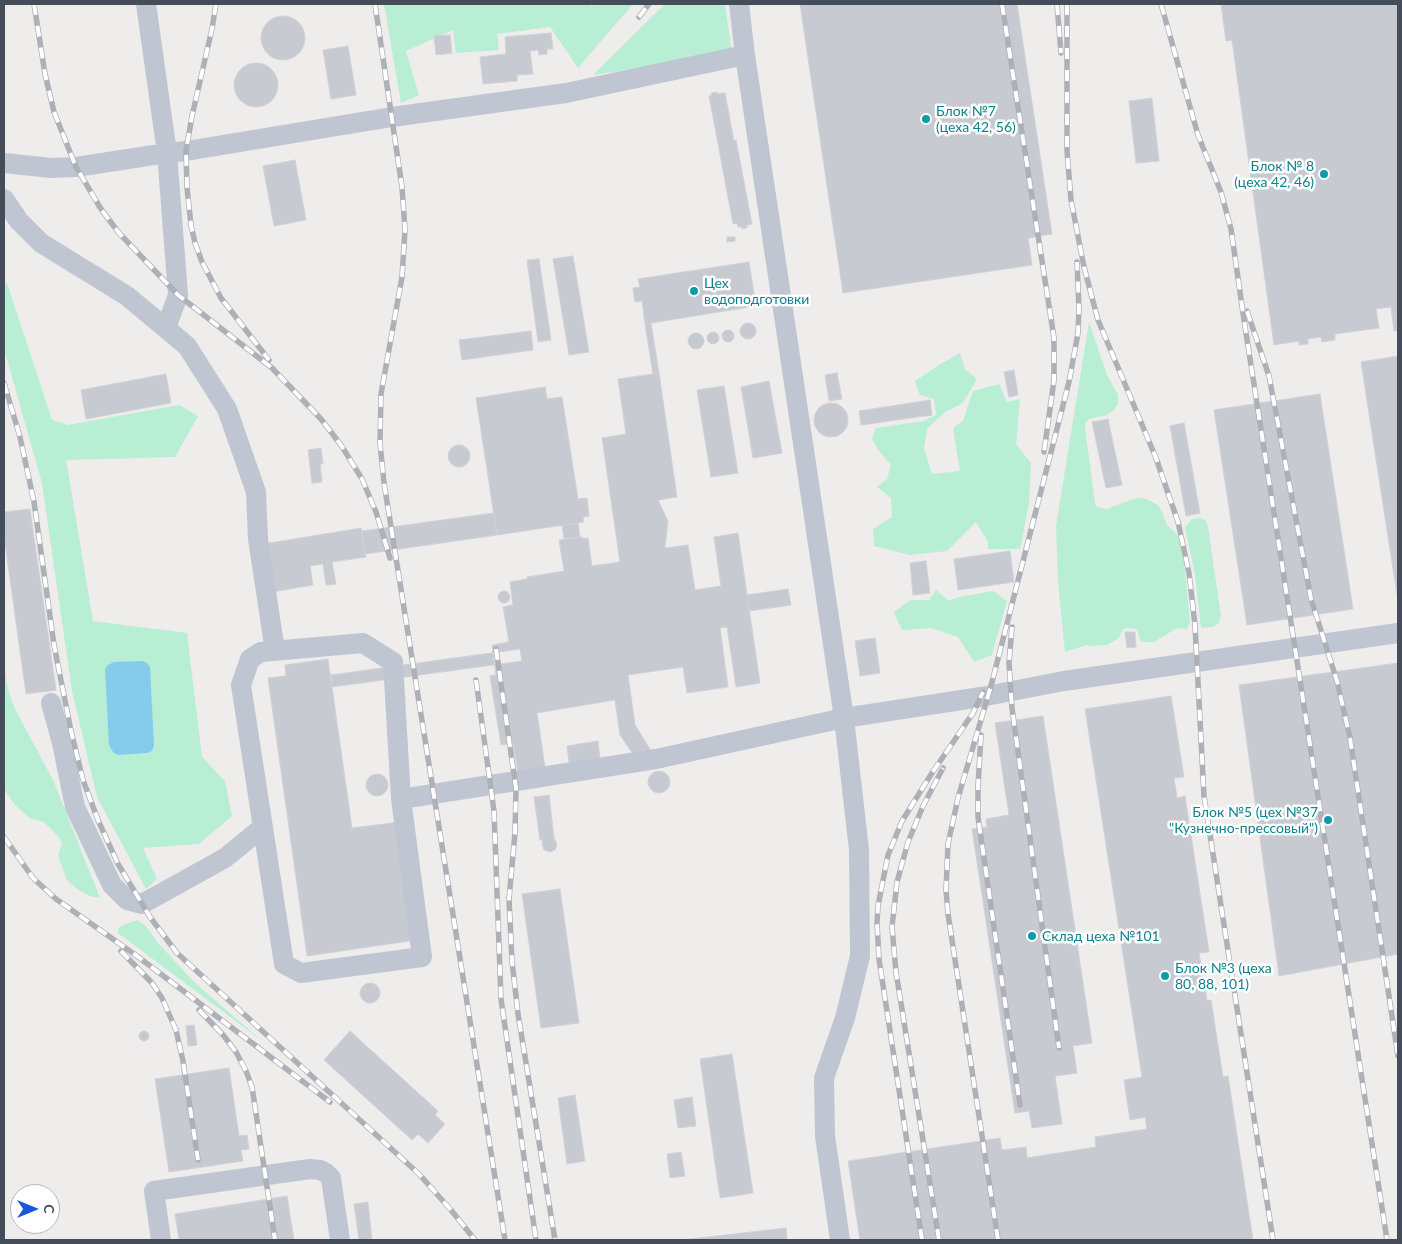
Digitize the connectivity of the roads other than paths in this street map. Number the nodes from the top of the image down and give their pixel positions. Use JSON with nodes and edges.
{"nodes":[{"id":1,"x":146,"y":4,"type":"edge"},
{"id":2,"x":740,"y":4,"type":"edge"},
{"id":3,"x":745,"y":55,"type":"junction"},
{"id":4,"x":167,"y":153,"type":"junction"},
{"id":5,"x":4,"y":163,"type":"edge"},
{"id":6,"x":4,"y":199,"type":"edge"},
{"id":7,"x":166,"y":328,"type":"junction"},
{"id":8,"x":1398,"y":633,"type":"edge"},
{"id":9,"x":275,"y":651,"type":"junction"},
{"id":10,"x":51,"y":703,"type":"dead end"},
{"id":11,"x":844,"y":718,"type":"junction"},
{"id":12,"x":401,"y":799,"type":"junction"},
{"id":13,"x":263,"y":827,"type":"junction"},
{"id":14,"x":161,"y":1240,"type":"edge"},
{"id":15,"x":340,"y":1240,"type":"edge"},
{"id":16,"x":840,"y":1240,"type":"edge"}],
"edges":[{"from":1,"to":4,"type":"lane"},
{"from":2,"to":3,"type":"lane"},
{"from":3,"to":4,"type":"lane"},
{"from":3,"to":11,"type":"lane"},
{"from":4,"to":5,"type":"lane"},
{"from":4,"to":7,"type":"lane"},
{"from":6,"to":7,"type":"lane"},
{"from":7,"to":9,"type":"lane"},
{"from":8,"to":11,"type":"lane"},
{"from":9,"to":12,"type":"lane"},
{"from":9,"to":13,"type":"lane"},
{"from":10,"to":13,"type":"lane"},
{"from":11,"to":12,"type":"lane"},
{"from":11,"to":16,"type":"lane"},
{"from":12,"to":13,"type":"lane"},
{"from":14,"to":15,"type":"lane"}]}
